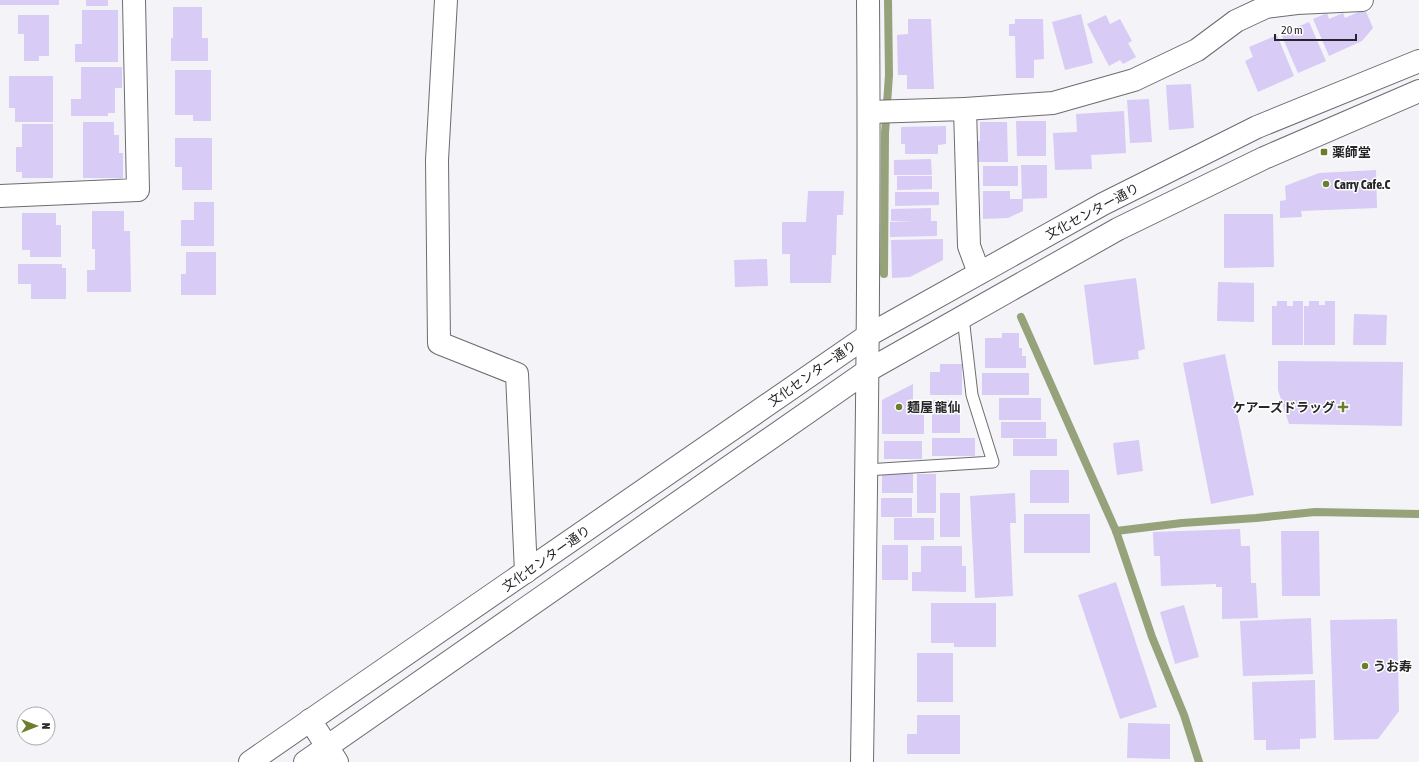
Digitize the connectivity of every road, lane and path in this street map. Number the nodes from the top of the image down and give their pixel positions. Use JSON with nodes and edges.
{"nodes":[{"id":1,"x":134,"y":0,"type":"edge"},
{"id":2,"x":446,"y":0,"type":"edge"},
{"id":3,"x":868,"y":0,"type":"edge"},
{"id":4,"x":1362,"y":0,"type":"edge"},
{"id":5,"x":1419,"y":61,"type":"edge"},
{"id":6,"x":1419,"y":91,"type":"edge"},
{"id":7,"x":965,"y":109,"type":"junction"},
{"id":8,"x":882,"y":111,"type":"junction"},
{"id":9,"x":0,"y":196,"type":"edge"},
{"id":10,"x":979,"y":273,"type":"junction"},
{"id":11,"x":963,"y":317,"type":"junction"},
{"id":12,"x":867,"y":336,"type":"junction"},
{"id":13,"x":867,"y":371,"type":"junction"},
{"id":14,"x":866,"y":470,"type":"junction"},
{"id":15,"x":526,"y":572,"type":"junction"},
{"id":16,"x":310,"y":720,"type":"junction"},
{"id":17,"x":332,"y":754,"type":"edge"},
{"id":18,"x":250,"y":762,"type":"edge"},
{"id":19,"x":305,"y":762,"type":"edge"},
{"id":20,"x":862,"y":762,"type":"edge"}],
"edges":[{"from":1,"to":9,"type":"street"},
{"from":2,"to":15,"type":"street"},
{"from":3,"to":8,"type":"street"},
{"from":4,"to":7,"type":"street"},
{"from":5,"to":10,"type":"street","name":"文化センター通り"},
{"from":6,"to":11,"type":"street"},
{"from":7,"to":8,"type":"street"},
{"from":7,"to":10,"type":"street"},
{"from":8,"to":12,"type":"street"},
{"from":10,"to":12,"type":"street","name":"文化センター通り"},
{"from":11,"to":13,"type":"street"},
{"from":11,"to":14,"type":"lane"},
{"from":12,"to":13,"type":"street"},
{"from":12,"to":15,"type":"street","name":"文化センター通り"},
{"from":13,"to":14,"type":"street"},
{"from":13,"to":17,"type":"street"},
{"from":14,"to":20,"type":"street"},
{"from":15,"to":16,"type":"street","name":"文化センター通り"},
{"from":16,"to":17,"type":"street"},
{"from":16,"to":18,"type":"street","name":"文化センター通り"},
{"from":17,"to":19,"type":"street"}]}
